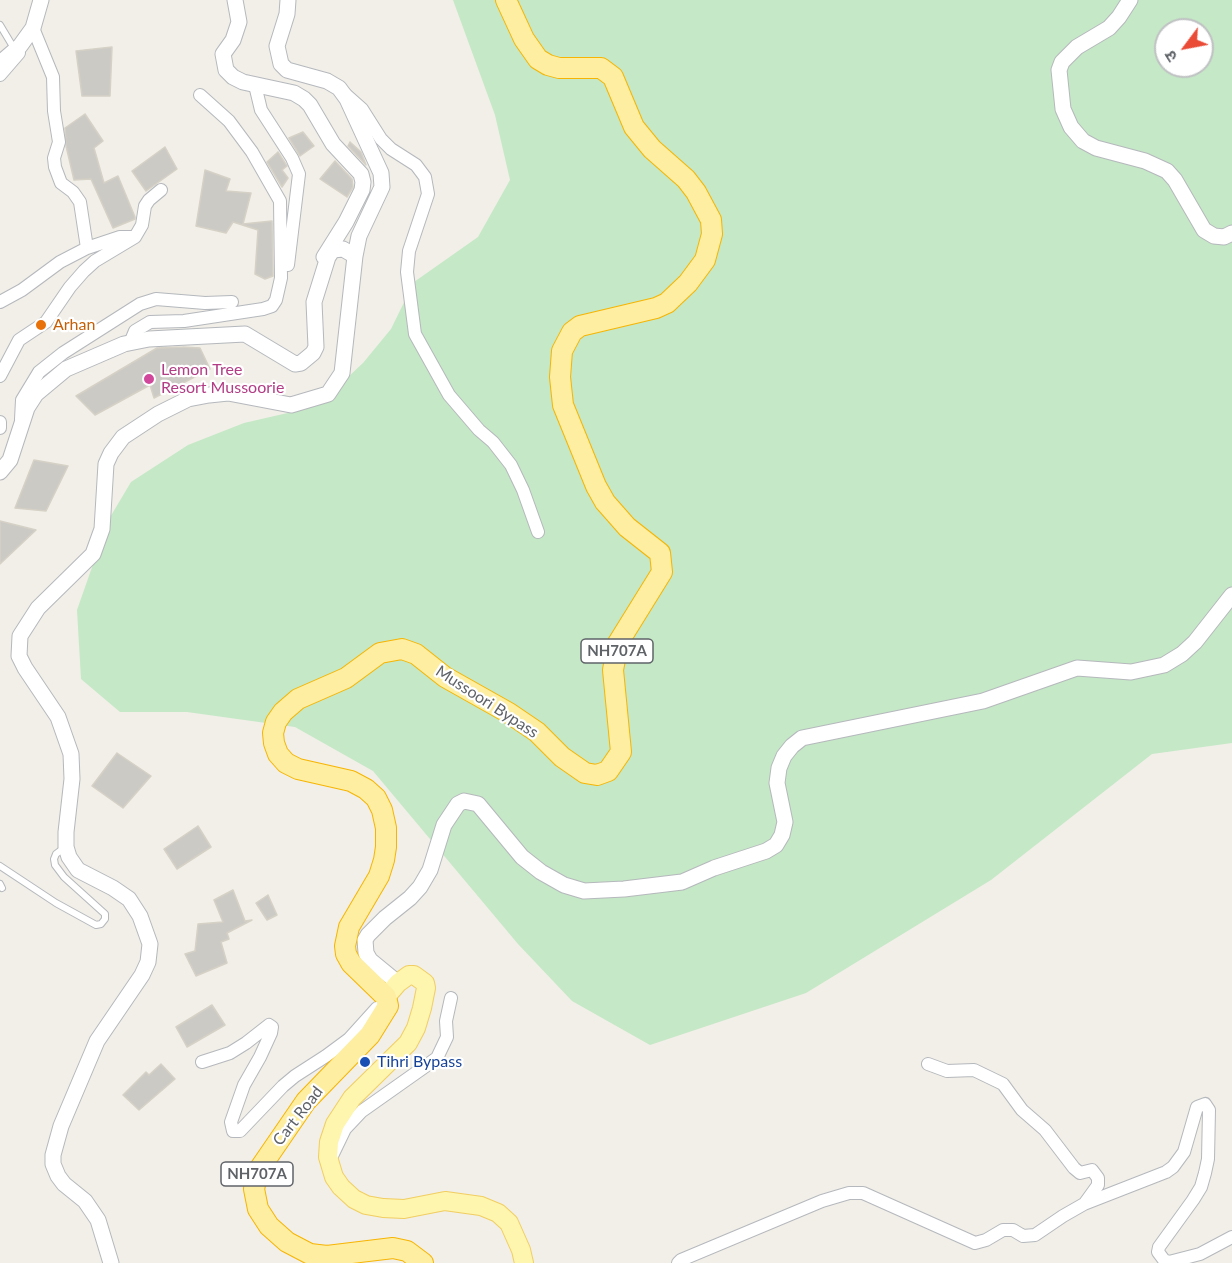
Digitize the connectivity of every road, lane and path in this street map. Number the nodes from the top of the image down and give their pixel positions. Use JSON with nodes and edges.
{"nodes":[{"id":1,"x":41,"y":0,"type":"edge"},
{"id":2,"x":235,"y":0,"type":"edge"},
{"id":3,"x":288,"y":0,"type":"edge"},
{"id":4,"x":506,"y":0,"type":"edge"},
{"id":5,"x":1131,"y":0,"type":"edge"},
{"id":6,"x":0,"y":25,"type":"edge"},
{"id":7,"x":29,"y":33,"type":"junction"},
{"id":8,"x":15,"y":50,"type":"junction"},
{"id":9,"x":0,"y":63,"type":"edge"},
{"id":10,"x":0,"y":75,"type":"edge"},
{"id":11,"x":255,"y":85,"type":"junction"},
{"id":12,"x":339,"y":88,"type":"junction"},
{"id":13,"x":200,"y":95,"type":"dead end"},
{"id":14,"x":160,"y":190,"type":"dead end"},
{"id":15,"x":1232,"y":233,"type":"edge"},
{"id":16,"x":135,"y":237,"type":"junction"},
{"id":17,"x":87,"y":248,"type":"junction"},
{"id":18,"x":355,"y":256,"type":"junction"},
{"id":19,"x":321,"y":277,"type":"junction"},
{"id":20,"x":276,"y":300,"type":"junction"},
{"id":21,"x":0,"y":302,"type":"edge"},
{"id":22,"x":232,"y":302,"type":"dead end"},
{"id":23,"x":130,"y":343,"type":"junction"},
{"id":24,"x":0,"y":376,"type":"edge"},
{"id":25,"x":0,"y":422,"type":"edge"},
{"id":26,"x":21,"y":424,"type":"junction"},
{"id":27,"x":0,"y":428,"type":"edge"},
{"id":28,"x":0,"y":472,"type":"edge"},
{"id":29,"x":538,"y":532,"type":"dead end"},
{"id":30,"x":1232,"y":595,"type":"edge"},
{"id":31,"x":66,"y":847,"type":"junction"},
{"id":32,"x":0,"y":866,"type":"edge"},
{"id":33,"x":392,"y":990,"type":"junction"},
{"id":34,"x":451,"y":998,"type":"dead end"},
{"id":35,"x":202,"y":1062,"type":"dead end"},
{"id":36,"x":928,"y":1064,"type":"dead end"},
{"id":37,"x":329,"y":1161,"type":"junction"},
{"id":38,"x":1084,"y":1204,"type":"junction"},
{"id":39,"x":1232,"y":1236,"type":"edge"},
{"id":40,"x":111,"y":1263,"type":"edge"},
{"id":41,"x":423,"y":1263,"type":"edge"},
{"id":42,"x":524,"y":1263,"type":"edge"},
{"id":43,"x":678,"y":1263,"type":"edge"}],
"edges":[{"from":1,"to":7,"type":"street"},
{"from":2,"to":11,"type":"street"},
{"from":3,"to":12,"type":"street"},
{"from":4,"to":33,"type":"highway","name":"Mussoori Bypass","number":"NH707A"},
{"from":5,"to":15,"type":"street"},
{"from":6,"to":8,"type":"lane"},
{"from":7,"to":8,"type":"street"},
{"from":7,"to":10,"type":"street"},
{"from":7,"to":17,"type":"street"},
{"from":8,"to":9,"type":"street"},
{"from":11,"to":19,"type":"street"},
{"from":11,"to":20,"type":"street"},
{"from":12,"to":18,"type":"street"},
{"from":12,"to":29,"type":"street"},
{"from":13,"to":20,"type":"street"},
{"from":14,"to":16,"type":"street"},
{"from":16,"to":17,"type":"street"},
{"from":16,"to":24,"type":"street"},
{"from":17,"to":21,"type":"street"},
{"from":18,"to":19,"type":"street"},
{"from":18,"to":31,"type":"street"},
{"from":19,"to":23,"type":"street"},
{"from":20,"to":23,"type":"street"},
{"from":22,"to":26,"type":"street"},
{"from":23,"to":26,"type":"street"},
{"from":25,"to":27,"type":"street"},
{"from":26,"to":28,"type":"street"},
{"from":30,"to":33,"type":"street"},
{"from":31,"to":32,"type":"lane"},
{"from":31,"to":40,"type":"street"},
{"from":33,"to":35,"type":"street"},
{"from":33,"to":37,"type":"main road"},
{"from":33,"to":41,"type":"highway","name":"Cart Road","number":"NH707A"},
{"from":34,"to":37,"type":"street"},
{"from":36,"to":38,"type":"street"},
{"from":37,"to":42,"type":"main road"},
{"from":38,"to":39,"type":"street"},
{"from":38,"to":43,"type":"street"}]}
